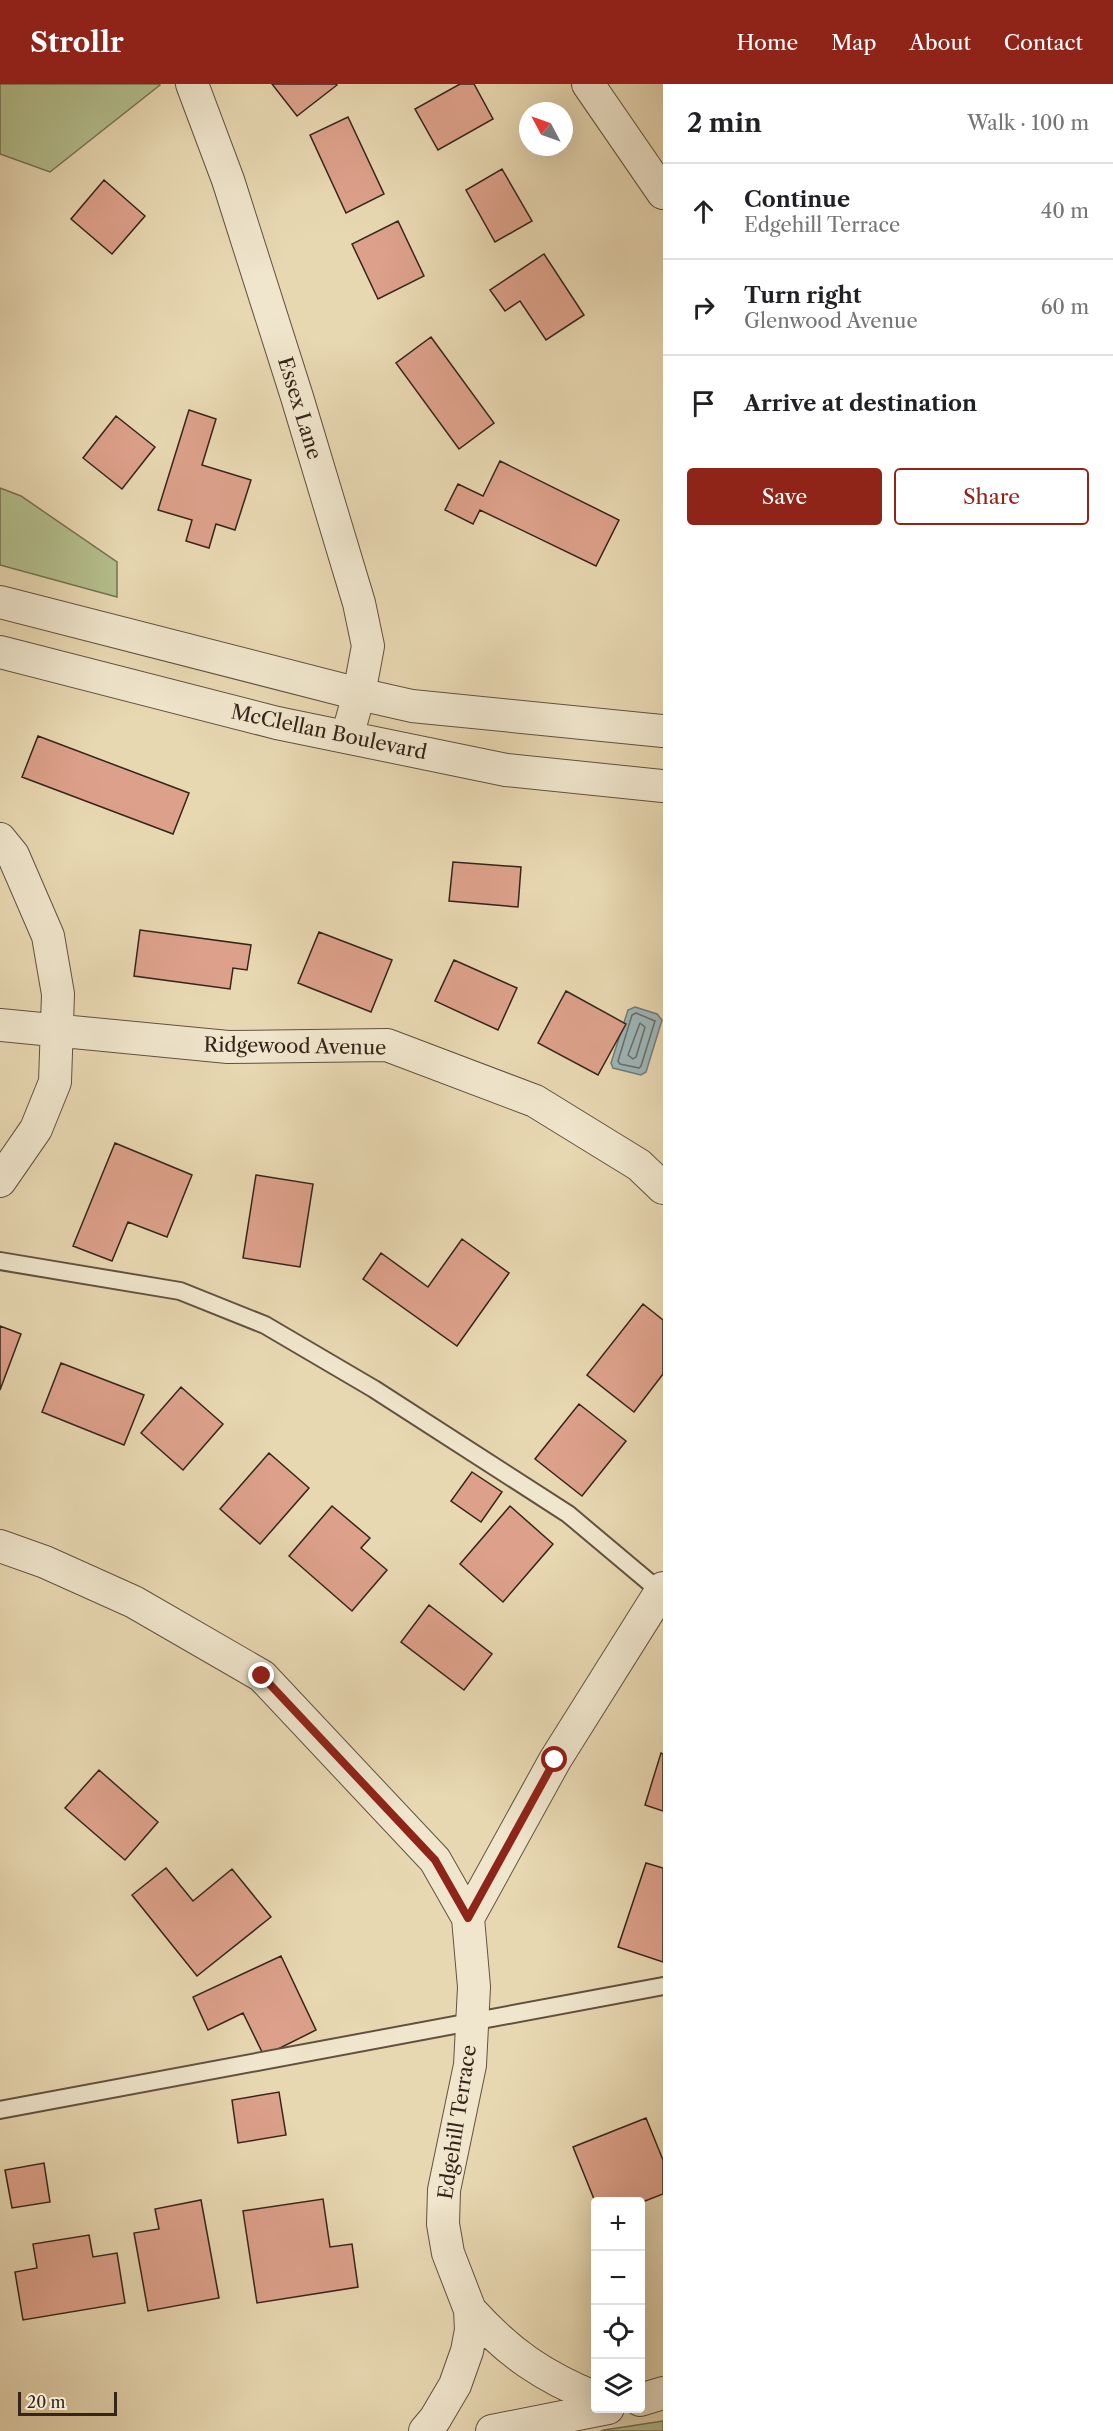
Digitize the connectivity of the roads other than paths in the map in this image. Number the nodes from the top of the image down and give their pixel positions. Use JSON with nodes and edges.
{"nodes":[{"id":1,"x":192,"y":84,"type":"edge"},
{"id":2,"x":588,"y":84,"type":"edge"},
{"id":3,"x":663,"y":193,"type":"edge"},
{"id":4,"x":0,"y":602,"type":"edge"},
{"id":5,"x":0,"y":652,"type":"edge"},
{"id":6,"x":359,"y":694,"type":"junction"},
{"id":7,"x":663,"y":731,"type":"edge"},
{"id":8,"x":348,"y":737,"type":"junction"},
{"id":9,"x":663,"y":786,"type":"edge"},
{"id":10,"x":0,"y":839,"type":"edge"},
{"id":11,"x":0,"y":1025,"type":"edge"},
{"id":12,"x":57,"y":1030,"type":"junction"},
{"id":13,"x":0,"y":1180,"type":"edge"},
{"id":14,"x":663,"y":1188,"type":"edge"},
{"id":15,"x":0,"y":1261,"type":"edge"},
{"id":16,"x":0,"y":1546,"type":"edge"},
{"id":17,"x":662,"y":1590,"type":"edge"},
{"id":18,"x":468,"y":1918,"type":"junction"},
{"id":19,"x":663,"y":1986,"type":"edge"},
{"id":20,"x":472,"y":2022,"type":"junction"},
{"id":21,"x":0,"y":2110,"type":"edge"},
{"id":22,"x":470,"y":2310,"type":"junction"},
{"id":23,"x":663,"y":2393,"type":"edge"},
{"id":24,"x":591,"y":2396,"type":"edge"},
{"id":25,"x":645,"y":2398,"type":"edge"},
{"id":26,"x":591,"y":2412,"type":"edge"},
{"id":27,"x":425,"y":2431,"type":"edge"},
{"id":28,"x":492,"y":2431,"type":"edge"}],
"edges":[{"from":1,"to":6,"type":"street","name":"Essex Lane"},
{"from":2,"to":3,"type":"street"},
{"from":4,"to":6,"type":"street"},
{"from":5,"to":8,"type":"street","name":"McClellan Boulevard"},
{"from":6,"to":7,"type":"street"},
{"from":6,"to":8,"type":"street","name":"Essex Lane"},
{"from":8,"to":9,"type":"street","name":"McClellan Boulevard"},
{"from":10,"to":12,"type":"street"},
{"from":11,"to":12,"type":"street","name":"Ridgewood Avenue"},
{"from":12,"to":13,"type":"street"},
{"from":12,"to":14,"type":"street","name":"Ridgewood Avenue"},
{"from":15,"to":17,"type":"lane"},
{"from":16,"to":18,"type":"street"},
{"from":17,"to":18,"type":"street"},
{"from":18,"to":20,"type":"street","name":"Edgehill Terrace"},
{"from":19,"to":20,"type":"lane"},
{"from":20,"to":21,"type":"lane"},
{"from":20,"to":22,"type":"street","name":"Edgehill Terrace"},
{"from":22,"to":24,"type":"street","name":"Edgehill Terrace"},
{"from":22,"to":27,"type":"street","name":"Edgehill Terrace"},
{"from":23,"to":25,"type":"street"},
{"from":26,"to":28,"type":"street"}]}
